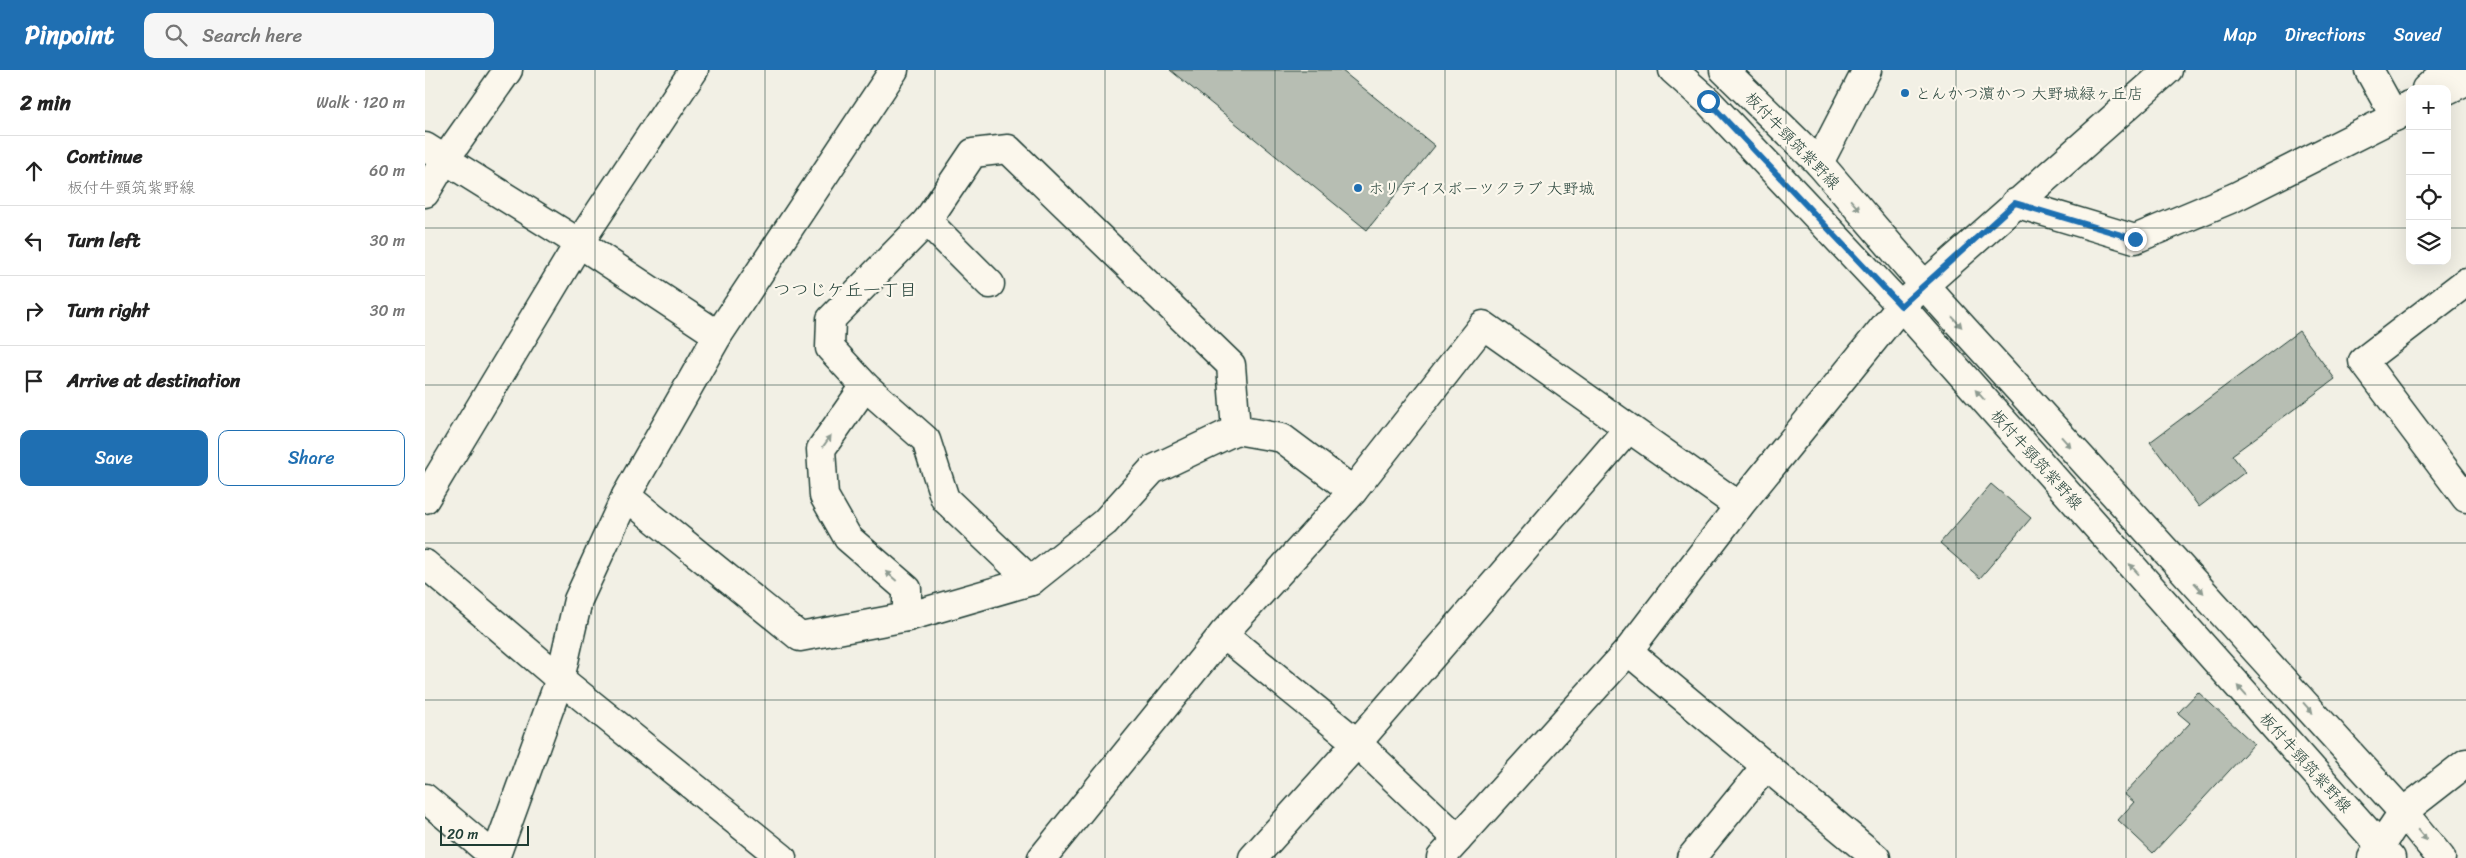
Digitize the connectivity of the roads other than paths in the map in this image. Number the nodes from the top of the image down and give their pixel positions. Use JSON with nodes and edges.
{"nodes":[{"id":1,"x":508,"y":70,"type":"edge"},
{"id":2,"x":694,"y":70,"type":"edge"},
{"id":3,"x":894,"y":70,"type":"edge"},
{"id":4,"x":1673,"y":70,"type":"edge"},
{"id":5,"x":1724,"y":70,"type":"edge"},
{"id":6,"x":1867,"y":70,"type":"edge"},
{"id":7,"x":2168,"y":70,"type":"edge"},
{"id":8,"x":2369,"y":70,"type":"edge"},
{"id":9,"x":2447,"y":70,"type":"edge"},
{"id":10,"x":2466,"y":81,"type":"edge"},
{"id":11,"x":2430,"y":85,"type":"edge"},
{"id":12,"x":2451,"y":88,"type":"edge"},
{"id":13,"x":2405,"y":110,"type":"edge"},
{"id":14,"x":436,"y":152,"type":"edge"},
{"id":15,"x":1819,"y":163,"type":"junction"},
{"id":16,"x":425,"y":193,"type":"edge"},
{"id":17,"x":2015,"y":203,"type":"junction"},
{"id":18,"x":927,"y":221,"type":"junction"},
{"id":19,"x":579,"y":243,"type":"junction"},
{"id":20,"x":2466,"y":282,"type":"edge"},
{"id":21,"x":990,"y":284,"type":"dead end"},
{"id":22,"x":1924,"y":286,"type":"junction"},
{"id":23,"x":1901,"y":306,"type":"junction"},
{"id":24,"x":718,"y":336,"type":"junction"},
{"id":25,"x":865,"y":386,"type":"junction"},
{"id":26,"x":1628,"y":429,"type":"junction"},
{"id":27,"x":1236,"y":430,"type":"junction"},
{"id":28,"x":1353,"y":492,"type":"junction"},
{"id":29,"x":626,"y":496,"type":"junction"},
{"id":30,"x":2466,"y":498,"type":"edge"},
{"id":31,"x":425,"y":500,"type":"edge"},
{"id":32,"x":1739,"y":506,"type":"junction"},
{"id":33,"x":425,"y":564,"type":"edge"},
{"id":34,"x":1031,"y":581,"type":"junction"},
{"id":35,"x":907,"y":617,"type":"junction"},
{"id":36,"x":1223,"y":634,"type":"junction"},
{"id":37,"x":1628,"y":651,"type":"junction"},
{"id":38,"x":560,"y":679,"type":"junction"},
{"id":39,"x":1357,"y":743,"type":"junction"},
{"id":40,"x":2466,"y":763,"type":"edge"},
{"id":41,"x":1766,"y":766,"type":"junction"},
{"id":42,"x":425,"y":798,"type":"edge"},
{"id":43,"x":2403,"y":812,"type":"junction"},
{"id":44,"x":1450,"y":848,"type":"edge"},
{"id":45,"x":2381,"y":854,"type":"edge"},
{"id":46,"x":495,"y":858,"type":"edge"},
{"id":47,"x":782,"y":858,"type":"edge"},
{"id":48,"x":1042,"y":858,"type":"edge"},
{"id":49,"x":1253,"y":858,"type":"edge"},
{"id":50,"x":1691,"y":858,"type":"edge"},
{"id":51,"x":1876,"y":858,"type":"edge"},
{"id":52,"x":2441,"y":858,"type":"edge"}],
"edges":[{"from":1,"to":14,"type":"street"},
{"from":2,"to":19,"type":"street"},
{"from":3,"to":24,"type":"street"},
{"from":4,"to":23,"type":"street","name":"板付牛頸筑紫野線"},
{"from":5,"to":15,"type":"street","name":"板付牛頸筑紫野線"},
{"from":6,"to":15,"type":"street"},
{"from":7,"to":17,"type":"street"},
{"from":8,"to":13,"type":"street"},
{"from":9,"to":11,"type":"street"},
{"from":10,"to":12,"type":"street"},
{"from":13,"to":17,"type":"street"},
{"from":14,"to":16,"type":"street"},
{"from":14,"to":19,"type":"street"},
{"from":15,"to":22,"type":"street","name":"板付牛頸筑紫野線","one_way":true},
{"from":17,"to":22,"type":"street"},
{"from":18,"to":21,"type":"street"},
{"from":18,"to":25,"type":"street"},
{"from":18,"to":27,"type":"street"},
{"from":19,"to":24,"type":"street"},
{"from":19,"to":31,"type":"street"},
{"from":20,"to":30,"type":"street"},
{"from":22,"to":23,"type":"street"},
{"from":22,"to":43,"type":"street","name":"板付牛頸筑紫野線","one_way":true},
{"from":23,"to":32,"type":"street"},
{"from":45,"to":23,"type":"street","name":"板付牛頸筑紫野線","one_way":true},
{"from":24,"to":29,"type":"street"},
{"from":25,"to":34,"type":"street"},
{"from":35,"to":25,"type":"street","one_way":true},
{"from":26,"to":28,"type":"street"},
{"from":26,"to":32,"type":"street"},
{"from":26,"to":39,"type":"street"},
{"from":27,"to":28,"type":"street"},
{"from":27,"to":34,"type":"street"},
{"from":28,"to":36,"type":"street"},
{"from":29,"to":35,"type":"street"},
{"from":29,"to":38,"type":"street"},
{"from":32,"to":37,"type":"street"},
{"from":33,"to":38,"type":"street"},
{"from":34,"to":35,"type":"street"},
{"from":36,"to":39,"type":"street"},
{"from":36,"to":48,"type":"street"},
{"from":37,"to":41,"type":"street"},
{"from":37,"to":44,"type":"street"},
{"from":38,"to":46,"type":"street"},
{"from":38,"to":47,"type":"street"},
{"from":39,"to":44,"type":"street"},
{"from":39,"to":49,"type":"street"},
{"from":40,"to":43,"type":"street"},
{"from":41,"to":50,"type":"street"},
{"from":41,"to":51,"type":"street"},
{"from":42,"to":46,"type":"street"},
{"from":43,"to":45,"type":"street"},
{"from":43,"to":52,"type":"street","name":"板付牛頸筑紫野線","one_way":true}]}
